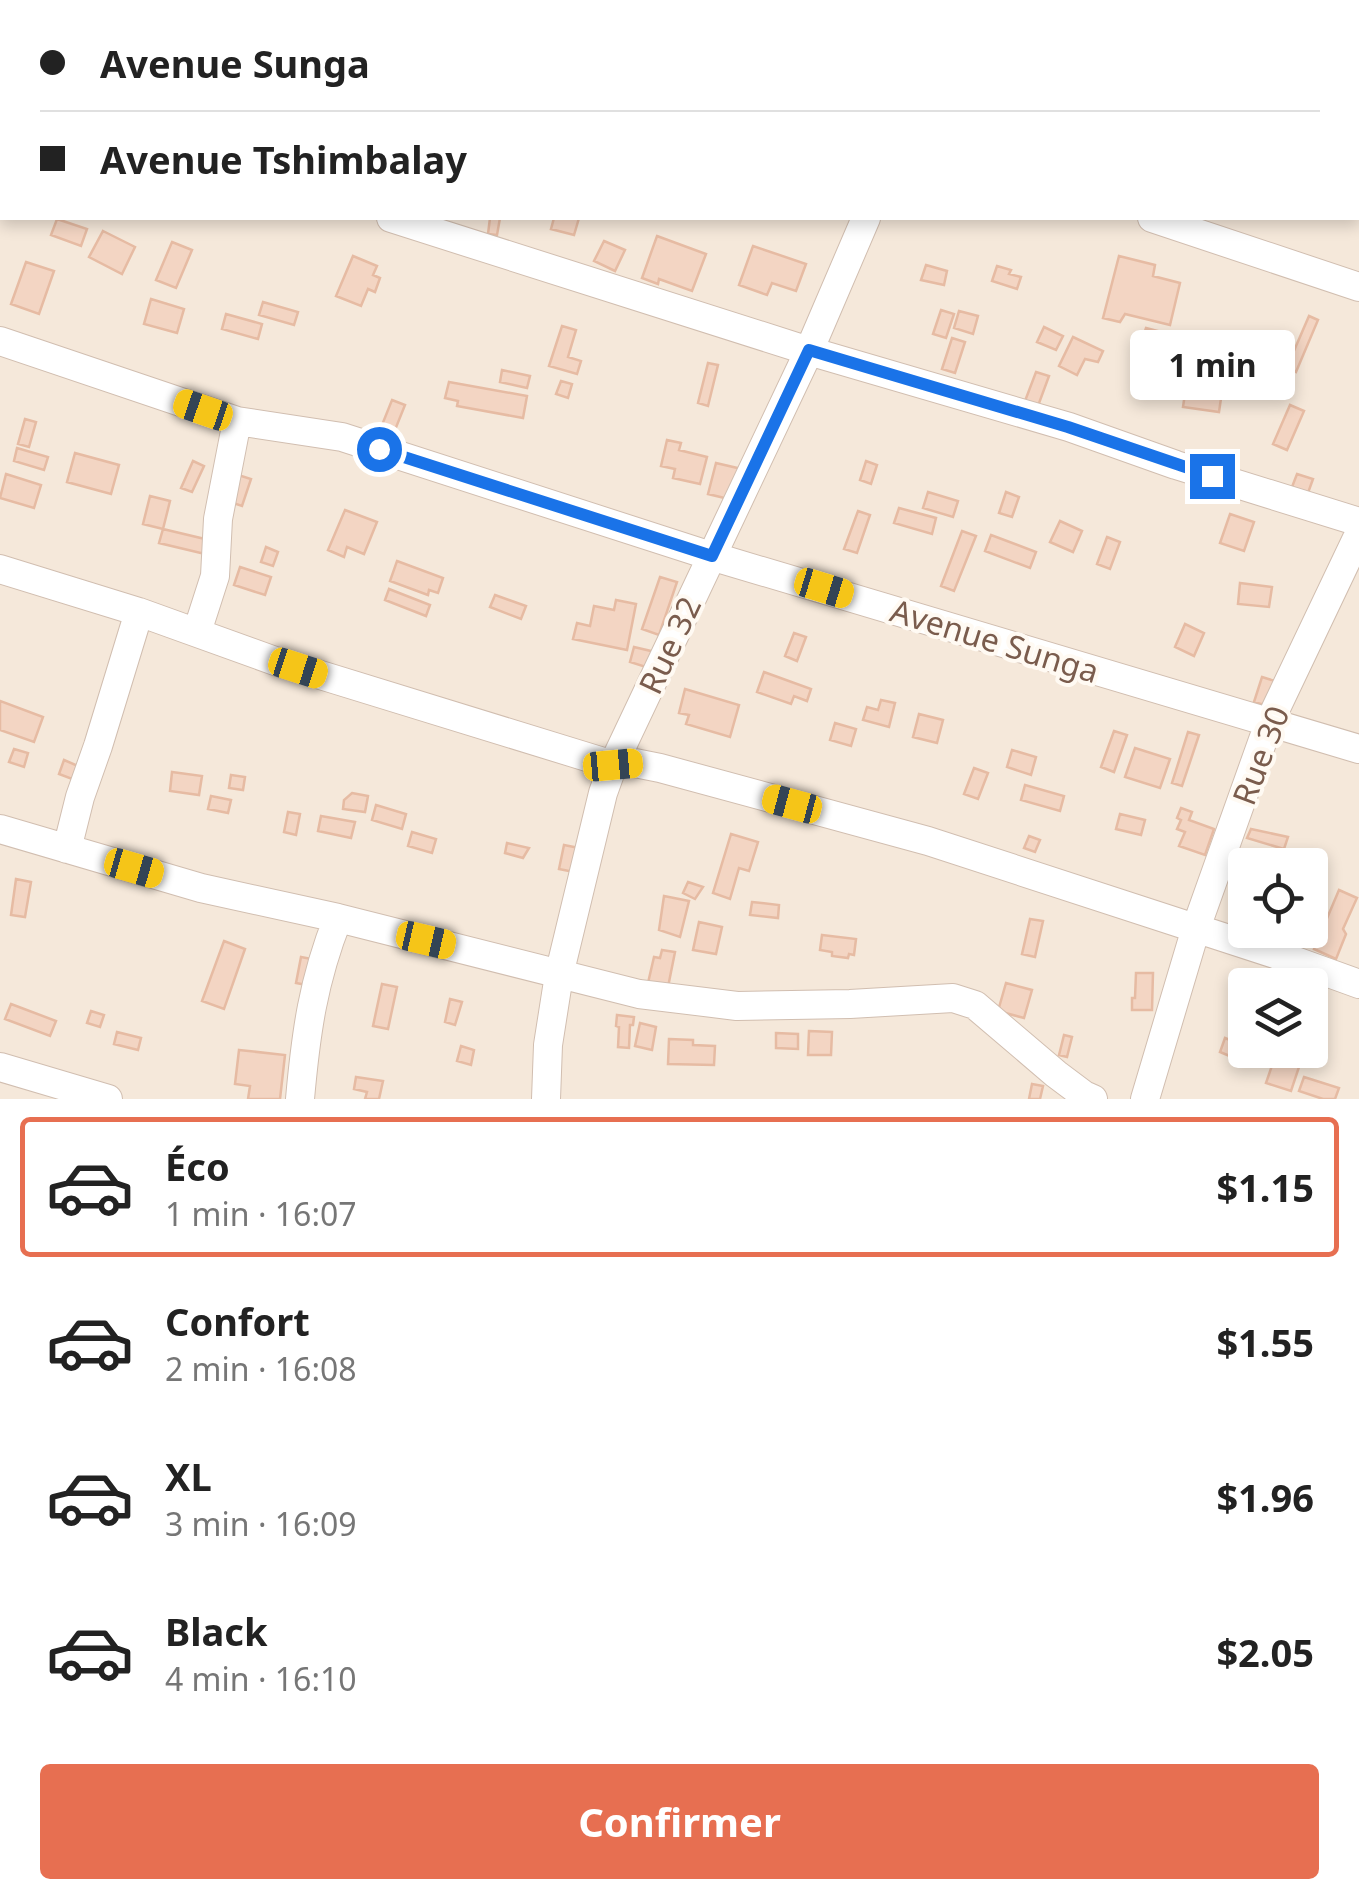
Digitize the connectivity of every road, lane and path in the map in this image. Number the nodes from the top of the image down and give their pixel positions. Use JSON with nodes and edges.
{"nodes":[{"id":1,"x":396,"y":220,"type":"edge"},
{"id":2,"x":865,"y":220,"type":"edge"},
{"id":3,"x":1158,"y":220,"type":"edge"},
{"id":4,"x":1359,"y":287,"type":"edge"},
{"id":5,"x":0,"y":341,"type":"edge"},
{"id":6,"x":809,"y":350,"type":"junction"},
{"id":7,"x":237,"y":422,"type":"junction"},
{"id":8,"x":1359,"y":522,"type":"edge"},
{"id":9,"x":1359,"y":534,"type":"edge"},
{"id":10,"x":712,"y":556,"type":"junction"},
{"id":11,"x":0,"y":570,"type":"edge"},
{"id":12,"x":140,"y":612,"type":"junction"},
{"id":13,"x":197,"y":632,"type":"junction"},
{"id":14,"x":1269,"y":723,"type":"junction"},
{"id":15,"x":1359,"y":749,"type":"edge"},
{"id":16,"x":613,"y":765,"type":"junction"},
{"id":17,"x":0,"y":829,"type":"edge"},
{"id":18,"x":67,"y":848,"type":"junction"},
{"id":19,"x":338,"y":918,"type":"junction"},
{"id":20,"x":1196,"y":928,"type":"junction"},
{"id":21,"x":559,"y":975,"type":"junction"},
{"id":22,"x":1359,"y":984,"type":"edge"},
{"id":23,"x":0,"y":1067,"type":"edge"},
{"id":24,"x":63,"y":1095,"type":"edge"},
{"id":25,"x":108,"y":1099,"type":"edge"},
{"id":26,"x":300,"y":1099,"type":"edge"},
{"id":27,"x":546,"y":1099,"type":"edge"},
{"id":28,"x":1093,"y":1099,"type":"edge"},
{"id":29,"x":1145,"y":1099,"type":"edge"}],
"edges":[{"from":1,"to":6,"type":"street"},
{"from":2,"to":6,"type":"street","name":"Rue 32"},
{"from":3,"to":4,"type":"street"},
{"from":5,"to":7,"type":"street","name":"Avenue Sunga"},
{"from":6,"to":8,"type":"street"},
{"from":6,"to":10,"type":"street","name":"Rue 32"},
{"from":7,"to":10,"type":"street","name":"Avenue Sunga"},
{"from":7,"to":13,"type":"street"},
{"from":9,"to":14,"type":"street","name":"Rue 30"},
{"from":10,"to":14,"type":"street","name":"Avenue Sunga"},
{"from":10,"to":16,"type":"street","name":"Rue 32"},
{"from":11,"to":12,"type":"street"},
{"from":12,"to":13,"type":"street"},
{"from":12,"to":18,"type":"street"},
{"from":13,"to":16,"type":"street"},
{"from":14,"to":15,"type":"street","name":"Avenue Sunga"},
{"from":14,"to":20,"type":"street","name":"Rue 30"},
{"from":16,"to":20,"type":"street"},
{"from":16,"to":21,"type":"street","name":"Rue 32"},
{"from":17,"to":18,"type":"street"},
{"from":18,"to":19,"type":"street"},
{"from":19,"to":21,"type":"street"},
{"from":19,"to":26,"type":"street"},
{"from":20,"to":22,"type":"street"},
{"from":20,"to":29,"type":"street","name":"Rue 30"},
{"from":21,"to":27,"type":"street","name":"Rue 32"},
{"from":21,"to":28,"type":"street"},
{"from":23,"to":24,"type":"street"},
{"from":24,"to":25,"type":"street"}]}
